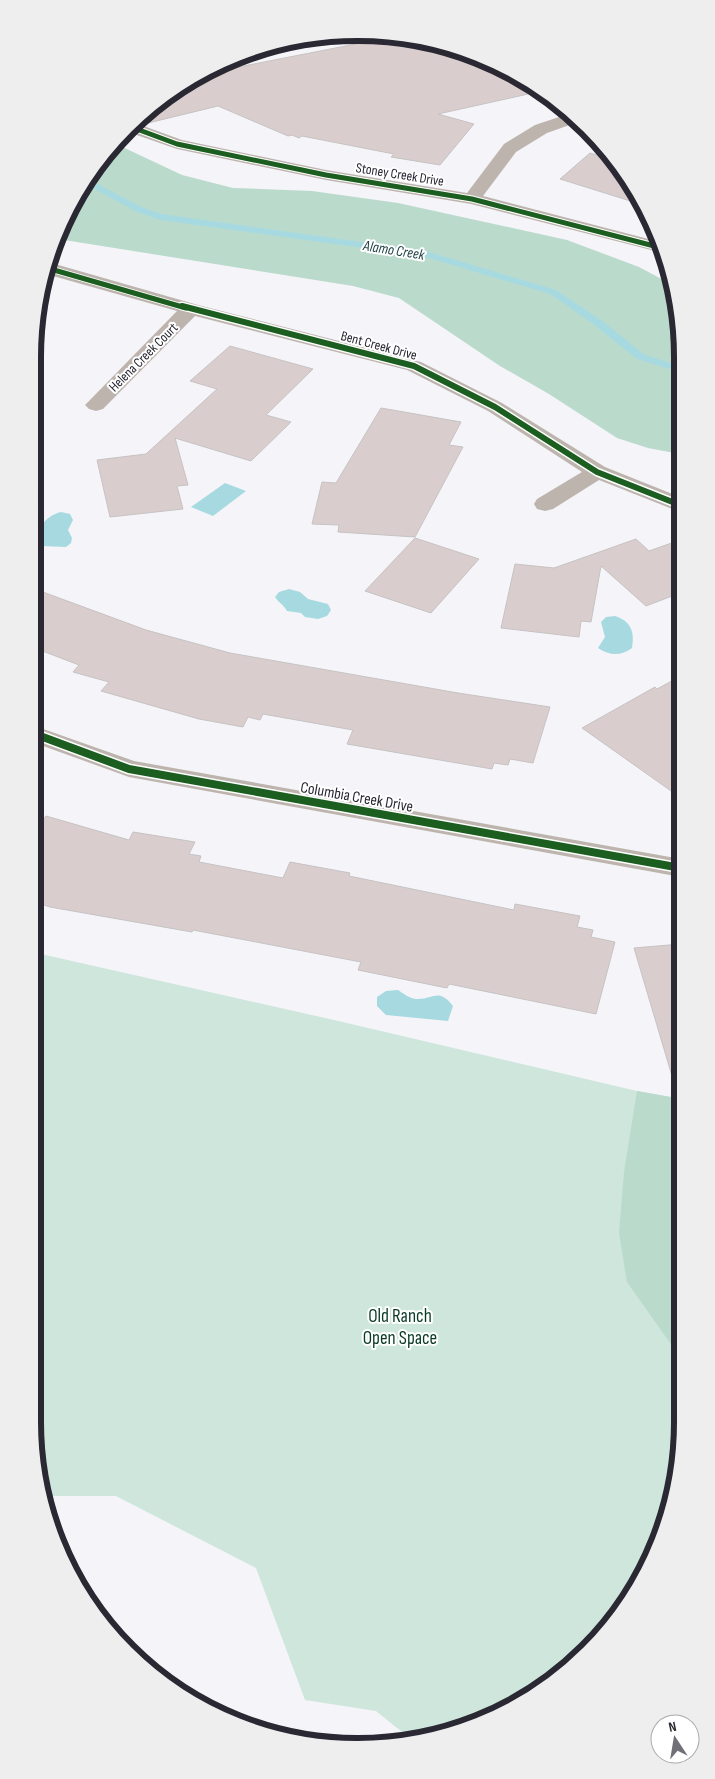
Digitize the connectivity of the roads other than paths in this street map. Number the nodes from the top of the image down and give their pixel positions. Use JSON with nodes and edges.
{"nodes":[{"id":1,"x":566,"y":120,"type":"edge"},
{"id":2,"x":139,"y":130,"type":"edge"},
{"id":3,"x":472,"y":198,"type":"junction"},
{"id":4,"x":653,"y":246,"type":"edge"},
{"id":5,"x":54,"y":270,"type":"edge"},
{"id":6,"x":191,"y":309,"type":"junction"},
{"id":7,"x":96,"y":405,"type":"dead end"},
{"id":8,"x":597,"y":472,"type":"junction"},
{"id":9,"x":674,"y":503,"type":"edge"},
{"id":10,"x":545,"y":504,"type":"dead end"},
{"id":11,"x":41,"y":736,"type":"edge"},
{"id":12,"x":674,"y":867,"type":"edge"}],
"edges":[{"from":1,"to":3,"type":"street"},
{"from":2,"to":3,"type":"street","name":"Stoney Creek Drive"},
{"from":3,"to":4,"type":"street","name":"Stoney Creek Drive"},
{"from":5,"to":6,"type":"street","name":"Bent Creek Drive"},
{"from":6,"to":7,"type":"street","name":"Helena Creek Court"},
{"from":6,"to":8,"type":"street","name":"Bent Creek Drive"},
{"from":8,"to":9,"type":"street","name":"Bent Creek Drive"},
{"from":8,"to":10,"type":"street"},
{"from":11,"to":12,"type":"street","name":"Columbia Creek Drive"}]}
